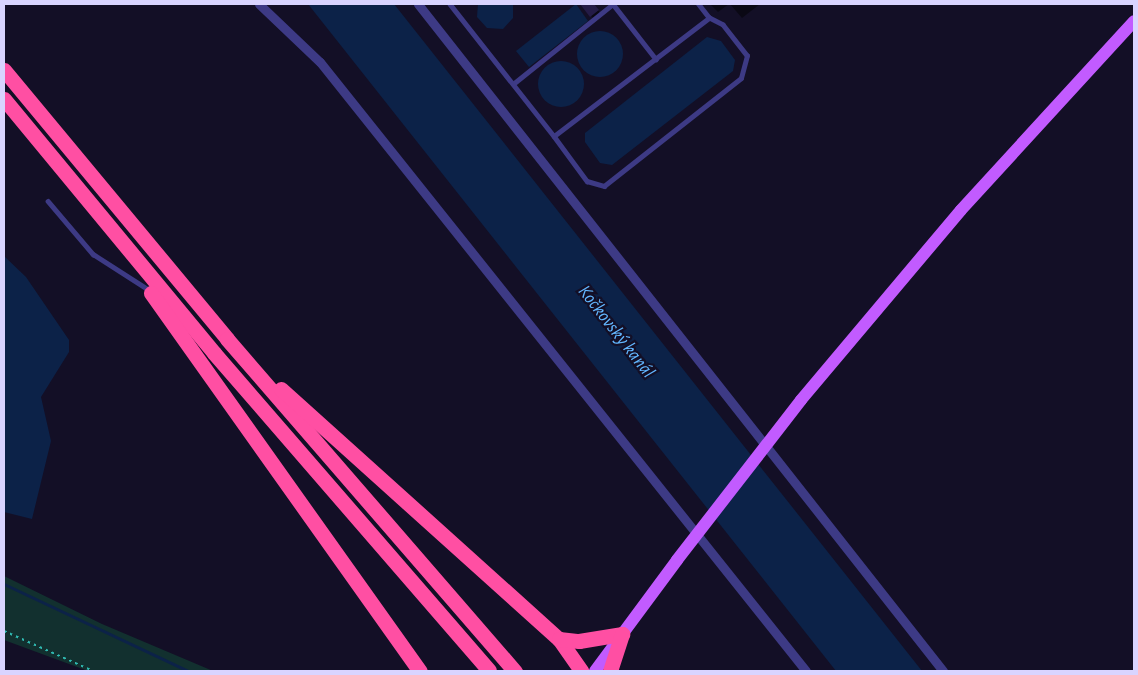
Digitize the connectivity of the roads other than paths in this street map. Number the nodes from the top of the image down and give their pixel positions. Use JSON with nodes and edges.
{"nodes":[{"id":1,"x":259,"y":4,"type":"edge"},
{"id":2,"x":418,"y":4,"type":"edge"},
{"id":3,"x":450,"y":4,"type":"edge"},
{"id":4,"x":613,"y":4,"type":"edge"},
{"id":5,"x":698,"y":4,"type":"edge"},
{"id":6,"x":709,"y":18,"type":"junction"},
{"id":7,"x":1134,"y":21,"type":"edge"},
{"id":8,"x":656,"y":59,"type":"junction"},
{"id":9,"x":4,"y":70,"type":"edge"},
{"id":10,"x":513,"y":84,"type":"junction"},
{"id":11,"x":4,"y":99,"type":"edge"},
{"id":12,"x":554,"y":136,"type":"junction"},
{"id":13,"x":48,"y":200,"type":"dead end"},
{"id":14,"x":137,"y":262,"type":"junction"},
{"id":15,"x":149,"y":290,"type":"junction"},
{"id":16,"x":227,"y":339,"type":"junction"},
{"id":17,"x":622,"y":634,"type":"junction"},
{"id":18,"x":559,"y":638,"type":"junction"},
{"id":19,"x":420,"y":671,"type":"edge"},
{"id":20,"x":489,"y":671,"type":"edge"},
{"id":21,"x":515,"y":671,"type":"edge"},
{"id":22,"x":581,"y":671,"type":"edge"},
{"id":23,"x":595,"y":671,"type":"edge"},
{"id":24,"x":610,"y":671,"type":"edge"},
{"id":25,"x":806,"y":671,"type":"edge"},
{"id":26,"x":943,"y":671,"type":"edge"}],
"edges":[{"from":1,"to":25,"type":"street"},
{"from":2,"to":26,"type":"street"},
{"from":3,"to":10,"type":"lane"},
{"from":4,"to":8,"type":"lane"},
{"from":4,"to":10,"type":"lane"},
{"from":5,"to":6,"type":"lane"},
{"from":6,"to":8,"type":"lane"},
{"from":6,"to":12,"type":"lane"},
{"from":7,"to":17,"type":"main road","bridge":true},
{"from":8,"to":12,"type":"lane"},
{"from":9,"to":16,"type":"highway"},
{"from":10,"to":12,"type":"lane"},
{"from":11,"to":14,"type":"highway"},
{"from":13,"to":15,"type":"lane"},
{"from":14,"to":15,"type":"highway"},
{"from":14,"to":20,"type":"highway"},
{"from":15,"to":19,"type":"highway"},
{"from":16,"to":18,"type":"highway"},
{"from":16,"to":21,"type":"highway"},
{"from":17,"to":18,"type":"highway"},
{"from":17,"to":23,"type":"main road"},
{"from":17,"to":24,"type":"highway"},
{"from":18,"to":22,"type":"highway"}]}
